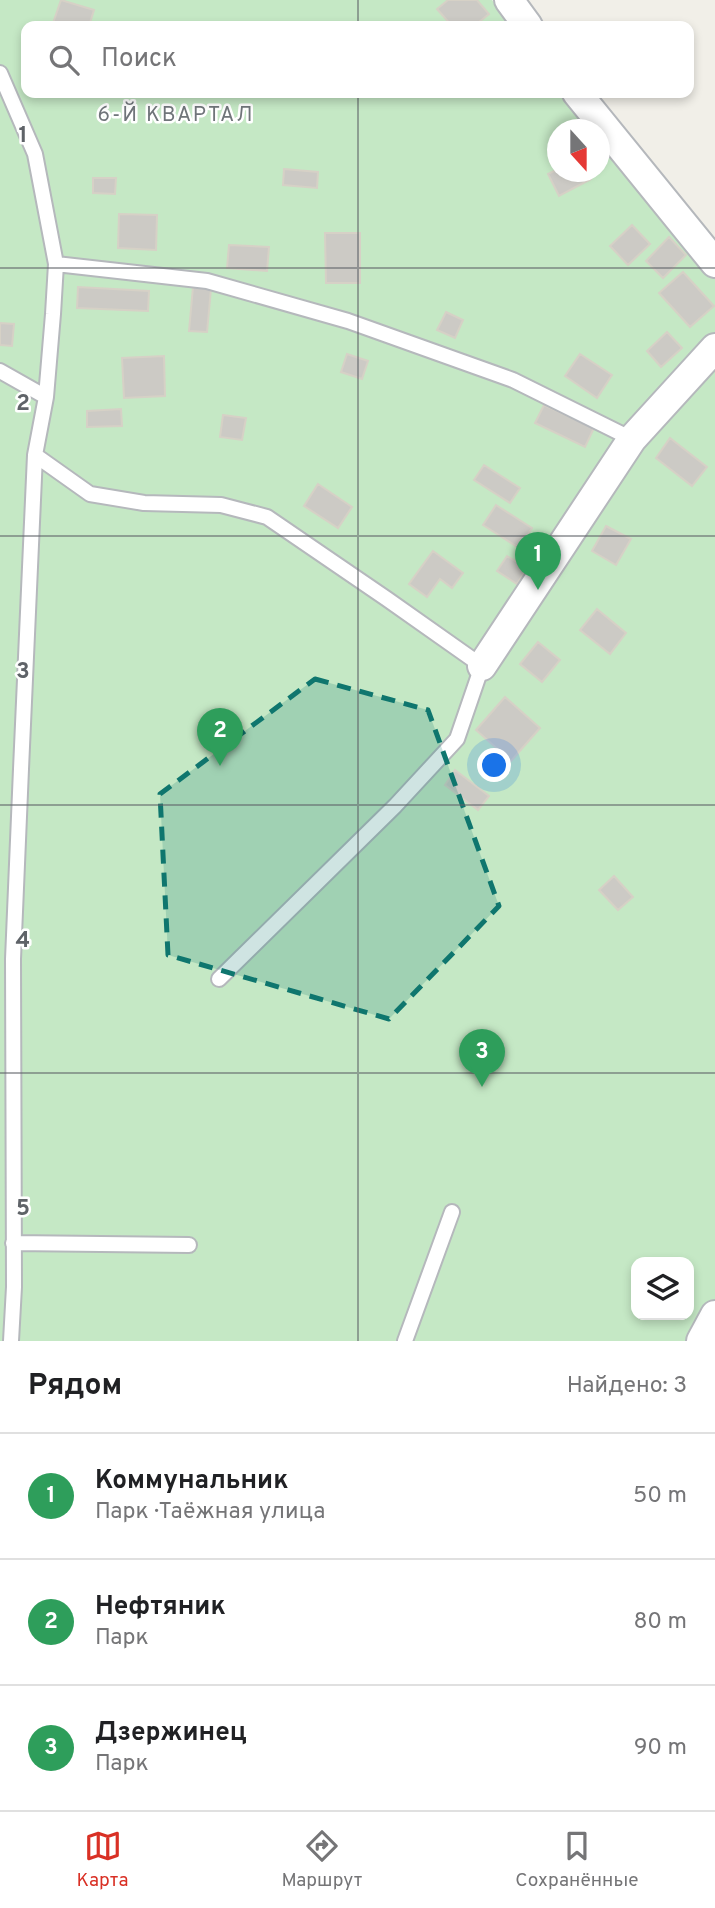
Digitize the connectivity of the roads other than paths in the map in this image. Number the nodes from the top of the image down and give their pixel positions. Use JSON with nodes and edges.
{"nodes":[{"id":1,"x":509,"y":0,"type":"edge"},
{"id":2,"x":524,"y":21,"type":"edge"},
{"id":3,"x":0,"y":73,"type":"edge"},
{"id":4,"x":581,"y":98,"type":"edge"},
{"id":5,"x":715,"y":263,"type":"edge"},
{"id":6,"x":56,"y":264,"type":"junction"},
{"id":7,"x":715,"y":348,"type":"edge"},
{"id":8,"x":0,"y":371,"type":"edge"},
{"id":9,"x":46,"y":397,"type":"junction"},
{"id":10,"x":632,"y":439,"type":"junction"},
{"id":11,"x":35,"y":454,"type":"junction"},
{"id":12,"x":482,"y":666,"type":"junction"},
{"id":13,"x":219,"y":979,"type":"dead end"},
{"id":14,"x":452,"y":1212,"type":"dead end"},
{"id":15,"x":13,"y":1243,"type":"junction"},
{"id":16,"x":189,"y":1245,"type":"dead end"},
{"id":17,"x":715,"y":1315,"type":"edge"},
{"id":18,"x":11,"y":1341,"type":"edge"},
{"id":19,"x":405,"y":1341,"type":"edge"},
{"id":20,"x":701,"y":1341,"type":"edge"}],
"edges":[{"from":1,"to":2,"type":"street"},
{"from":3,"to":6,"type":"lane"},
{"from":4,"to":5,"type":"street"},
{"from":6,"to":9,"type":"lane"},
{"from":6,"to":10,"type":"lane"},
{"from":7,"to":10,"type":"street"},
{"from":8,"to":9,"type":"lane"},
{"from":9,"to":11,"type":"lane"},
{"from":10,"to":12,"type":"street"},
{"from":11,"to":12,"type":"lane"},
{"from":11,"to":15,"type":"lane"},
{"from":12,"to":13,"type":"lane"},
{"from":14,"to":19,"type":"lane"},
{"from":15,"to":16,"type":"lane"},
{"from":15,"to":18,"type":"lane"},
{"from":17,"to":20,"type":"street"}]}
